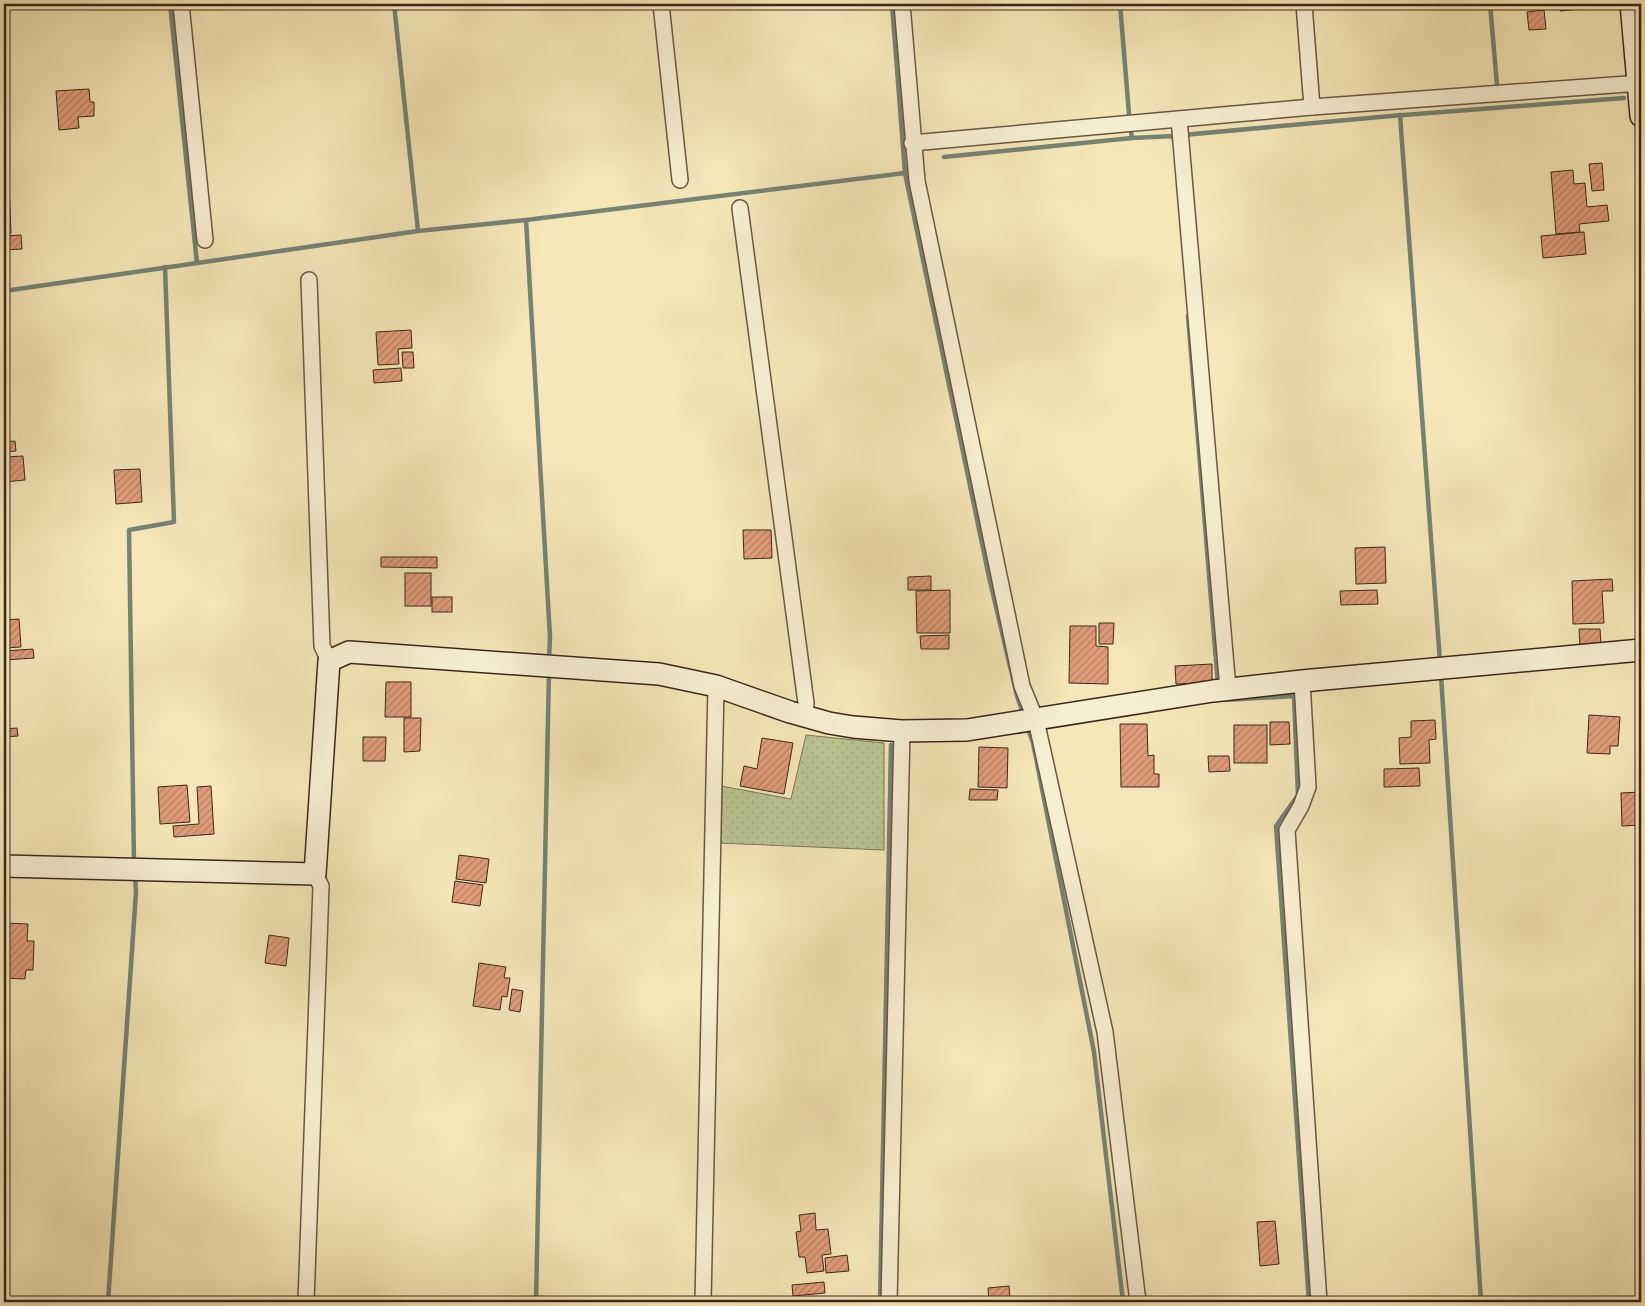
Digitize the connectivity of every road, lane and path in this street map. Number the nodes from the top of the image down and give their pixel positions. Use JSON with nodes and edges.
{"nodes":[{"id":1,"x":181,"y":4,"type":"edge"},
{"id":2,"x":661,"y":4,"type":"edge"},
{"id":3,"x":902,"y":4,"type":"edge"},
{"id":4,"x":1304,"y":4,"type":"edge"},
{"id":5,"x":1631,"y":4,"type":"edge"},
{"id":6,"x":1640,"y":83,"type":"edge"},
{"id":7,"x":1312,"y":107,"type":"junction"},
{"id":8,"x":1641,"y":116,"type":"edge"},
{"id":9,"x":1180,"y":130,"type":"junction"},
{"id":10,"x":912,"y":144,"type":"junction"},
{"id":11,"x":680,"y":180,"type":"dead end"},
{"id":12,"x":740,"y":208,"type":"dead end"},
{"id":13,"x":205,"y":240,"type":"dead end"},
{"id":14,"x":309,"y":280,"type":"dead end"},
{"id":15,"x":1641,"y":650,"type":"edge"},
{"id":16,"x":329,"y":661,"type":"junction"},
{"id":17,"x":1302,"y":681,"type":"junction"},
{"id":18,"x":716,"y":686,"type":"junction"},
{"id":19,"x":1222,"y":690,"type":"junction"},
{"id":20,"x":805,"y":716,"type":"junction"},
{"id":21,"x":1029,"y":721,"type":"junction"},
{"id":22,"x":902,"y":731,"type":"junction"},
{"id":23,"x":4,"y":866,"type":"edge"},
{"id":24,"x":315,"y":874,"type":"junction"},
{"id":25,"x":306,"y":1302,"type":"edge"},
{"id":26,"x":703,"y":1302,"type":"edge"},
{"id":27,"x":889,"y":1302,"type":"edge"},
{"id":28,"x":1138,"y":1302,"type":"edge"},
{"id":29,"x":1320,"y":1302,"type":"edge"}],
"edges":[{"from":1,"to":13,"type":"street"},
{"from":2,"to":11,"type":"street"},
{"from":3,"to":10,"type":"street"},
{"from":4,"to":7,"type":"street"},
{"from":5,"to":6,"type":"street"},
{"from":6,"to":7,"type":"street"},
{"from":6,"to":8,"type":"street"},
{"from":7,"to":9,"type":"street"},
{"from":9,"to":10,"type":"street"},
{"from":9,"to":19,"type":"street"},
{"from":10,"to":21,"type":"street"},
{"from":12,"to":20,"type":"street"},
{"from":14,"to":16,"type":"street"},
{"from":15,"to":17,"type":"street"},
{"from":16,"to":18,"type":"street"},
{"from":16,"to":24,"type":"street"},
{"from":17,"to":19,"type":"street"},
{"from":17,"to":29,"type":"street"},
{"from":18,"to":20,"type":"street"},
{"from":18,"to":26,"type":"street"},
{"from":19,"to":21,"type":"street"},
{"from":20,"to":22,"type":"street"},
{"from":21,"to":22,"type":"street"},
{"from":21,"to":28,"type":"street"},
{"from":22,"to":27,"type":"street"},
{"from":23,"to":24,"type":"street"},
{"from":24,"to":25,"type":"street"}]}
